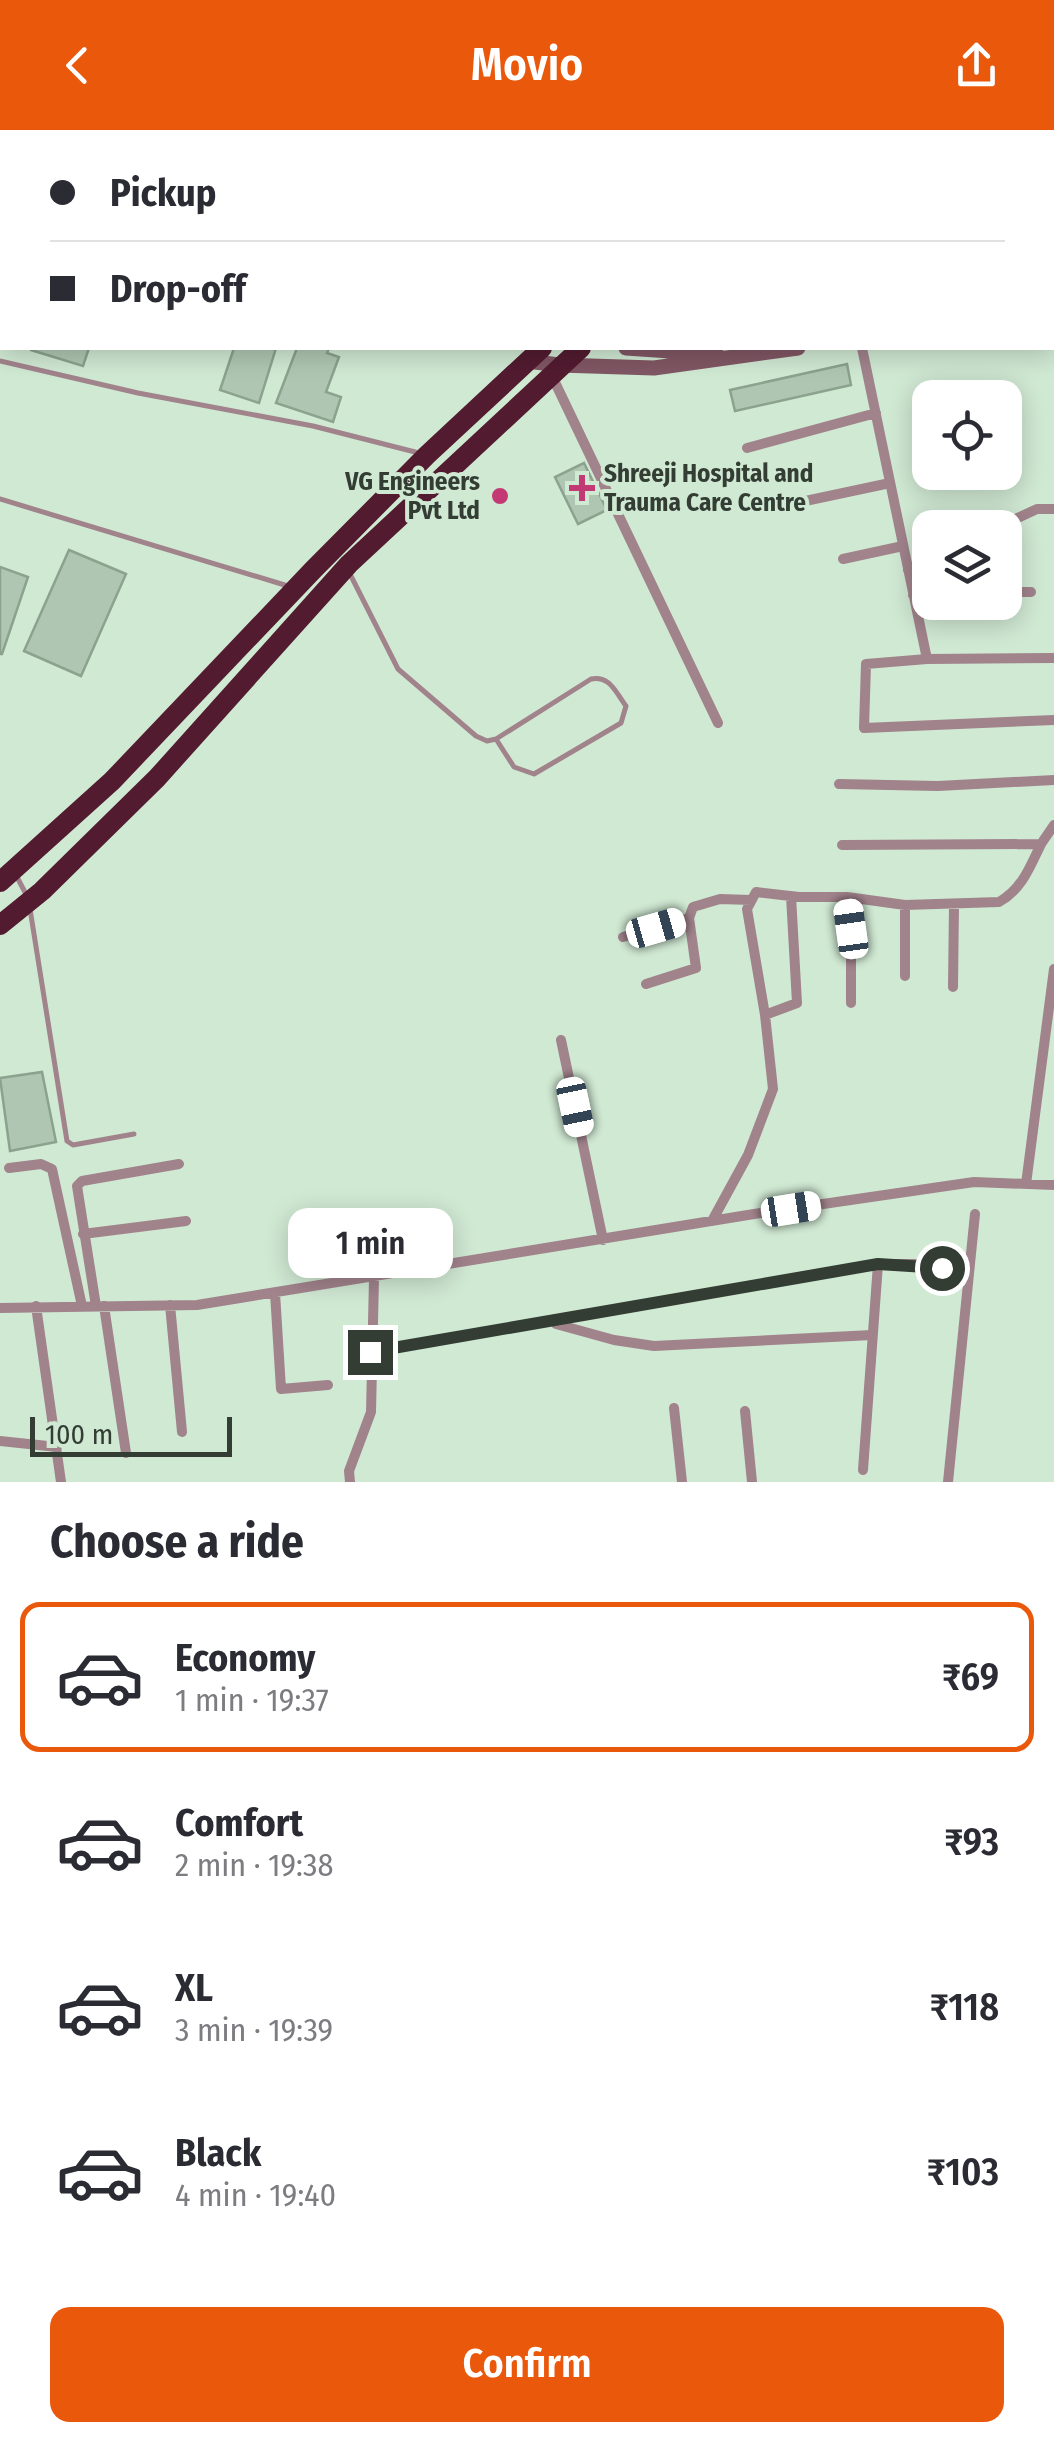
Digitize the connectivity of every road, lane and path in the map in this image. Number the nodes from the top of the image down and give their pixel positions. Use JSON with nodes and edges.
{"nodes":[{"id":1,"x":579,"y":350,"type":"edge"},
{"id":2,"x":784,"y":350,"type":"edge"},
{"id":3,"x":862,"y":350,"type":"edge"},
{"id":4,"x":534,"y":354,"type":"edge"},
{"id":5,"x":0,"y":360,"type":"edge"},
{"id":6,"x":555,"y":369,"type":"junction"},
{"id":7,"x":876,"y":413,"type":"junction"},
{"id":8,"x":747,"y":448,"type":"dead end"},
{"id":9,"x":427,"y":455,"type":"junction"},
{"id":10,"x":890,"y":483,"type":"junction"},
{"id":11,"x":0,"y":499,"type":"edge"},
{"id":12,"x":782,"y":506,"type":"dead end"},
{"id":13,"x":1054,"y":508,"type":"edge"},
{"id":14,"x":1022,"y":516,"type":"edge"},
{"id":15,"x":903,"y":546,"type":"junction"},
{"id":16,"x":843,"y":559,"type":"dead end"},
{"id":17,"x":346,"y":567,"type":"junction"},
{"id":18,"x":912,"y":568,"type":"edge"},
{"id":19,"x":908,"y":570,"type":"junction"},
{"id":20,"x":912,"y":587,"type":"edge"},
{"id":21,"x":295,"y":588,"type":"junction"},
{"id":22,"x":1022,"y":592,"type":"edge"},
{"id":23,"x":1030,"y":592,"type":"dead end"},
{"id":24,"x":919,"y":620,"type":"edge"},
{"id":25,"x":1054,"y":658,"type":"edge"},
{"id":26,"x":927,"y":659,"type":"junction"},
{"id":27,"x":1054,"y":720,"type":"edge"},
{"id":28,"x":718,"y":724,"type":"dead end"},
{"id":29,"x":496,"y":739,"type":"junction"},
{"id":30,"x":1054,"y":780,"type":"edge"},
{"id":31,"x":840,"y":784,"type":"dead end"},
{"id":32,"x":1054,"y":825,"type":"edge"},
{"id":33,"x":1041,"y":844,"type":"junction"},
{"id":34,"x":842,"y":845,"type":"dead end"},
{"id":35,"x":7,"y":876,"type":"edge"},
{"id":36,"x":791,"y":896,"type":"junction"},
{"id":37,"x":847,"y":897,"type":"junction"},
{"id":38,"x":751,"y":900,"type":"junction"},
{"id":39,"x":29,"y":901,"type":"junction"},
{"id":40,"x":954,"y":904,"type":"junction"},
{"id":41,"x":905,"y":905,"type":"junction"},
{"id":42,"x":689,"y":918,"type":"junction"},
{"id":43,"x":0,"y":924,"type":"edge"},
{"id":44,"x":622,"y":937,"type":"dead end"},
{"id":45,"x":1054,"y":969,"type":"edge"},
{"id":46,"x":904,"y":976,"type":"dead end"},
{"id":47,"x":646,"y":984,"type":"dead end"},
{"id":48,"x":952,"y":988,"type":"dead end"},
{"id":49,"x":852,"y":1004,"type":"dead end"},
{"id":50,"x":765,"y":1014,"type":"junction"},
{"id":51,"x":561,"y":1040,"type":"dead end"},
{"id":52,"x":134,"y":1134,"type":"dead end"},
{"id":53,"x":179,"y":1164,"type":"dead end"},
{"id":54,"x":9,"y":1168,"type":"dead end"},
{"id":55,"x":1026,"y":1184,"type":"junction"},
{"id":56,"x":1054,"y":1185,"type":"edge"},
{"id":57,"x":974,"y":1214,"type":"dead end"},
{"id":58,"x":186,"y":1221,"type":"dead end"},
{"id":59,"x":712,"y":1221,"type":"junction"},
{"id":60,"x":83,"y":1234,"type":"junction"},
{"id":61,"x":603,"y":1240,"type":"junction"},
{"id":62,"x":878,"y":1264,"type":"junction"},
{"id":63,"x":969,"y":1272,"type":"junction"},
{"id":64,"x":374,"y":1278,"type":"junction"},
{"id":65,"x":275,"y":1293,"type":"junction"},
{"id":66,"x":36,"y":1306,"type":"junction"},
{"id":67,"x":82,"y":1306,"type":"junction"},
{"id":68,"x":100,"y":1306,"type":"junction"},
{"id":69,"x":170,"y":1306,"type":"junction"},
{"id":70,"x":0,"y":1308,"type":"edge"},
{"id":71,"x":550,"y":1322,"type":"junction"},
{"id":72,"x":872,"y":1335,"type":"junction"},
{"id":73,"x":370,"y":1352,"type":"junction"},
{"id":74,"x":328,"y":1386,"type":"dead end"},
{"id":75,"x":674,"y":1408,"type":"dead end"},
{"id":76,"x":745,"y":1411,"type":"dead end"},
{"id":77,"x":182,"y":1432,"type":"dead end"},
{"id":78,"x":0,"y":1441,"type":"edge"},
{"id":79,"x":57,"y":1447,"type":"junction"},
{"id":80,"x":126,"y":1453,"type":"dead end"},
{"id":81,"x":863,"y":1470,"type":"dead end"},
{"id":82,"x":60,"y":1482,"type":"edge"},
{"id":83,"x":350,"y":1482,"type":"edge"},
{"id":84,"x":682,"y":1482,"type":"edge"},
{"id":85,"x":752,"y":1482,"type":"edge"},
{"id":86,"x":948,"y":1482,"type":"edge"}],
"edges":[{"from":1,"to":6,"type":"highway"},
{"from":2,"to":6,"type":"street"},
{"from":3,"to":7,"type":"street"},
{"from":4,"to":6,"type":"street"},
{"from":4,"to":9,"type":"highway"},
{"from":5,"to":9,"type":"lane"},
{"from":6,"to":17,"type":"highway"},
{"from":6,"to":28,"type":"street"},
{"from":7,"to":8,"type":"street"},
{"from":7,"to":10,"type":"street"},
{"from":9,"to":21,"type":"highway"},
{"from":10,"to":12,"type":"street"},
{"from":10,"to":15,"type":"street"},
{"from":11,"to":21,"type":"lane"},
{"from":13,"to":14,"type":"street"},
{"from":15,"to":16,"type":"street"},
{"from":15,"to":19,"type":"street"},
{"from":17,"to":29,"type":"lane"},
{"from":17,"to":39,"type":"highway"},
{"from":18,"to":19,"type":"street"},
{"from":19,"to":20,"type":"street"},
{"from":21,"to":35,"type":"highway"},
{"from":22,"to":23,"type":"street"},
{"from":24,"to":26,"type":"street"},
{"from":25,"to":26,"type":"street"},
{"from":26,"to":27,"type":"street"},
{"from":29,"to":29,"type":"lane"},
{"from":30,"to":31,"type":"street"},
{"from":32,"to":33,"type":"street"},
{"from":33,"to":34,"type":"street"},
{"from":33,"to":40,"type":"street"},
{"from":35,"to":39,"type":"lane"},
{"from":36,"to":37,"type":"street"},
{"from":36,"to":38,"type":"street"},
{"from":36,"to":50,"type":"street"},
{"from":37,"to":41,"type":"street"},
{"from":37,"to":49,"type":"street"},
{"from":38,"to":42,"type":"street"},
{"from":38,"to":50,"type":"street"},
{"from":39,"to":43,"type":"highway"},
{"from":39,"to":52,"type":"lane"},
{"from":40,"to":41,"type":"street"},
{"from":40,"to":48,"type":"street"},
{"from":41,"to":46,"type":"street"},
{"from":42,"to":44,"type":"street"},
{"from":42,"to":47,"type":"street"},
{"from":45,"to":55,"type":"street"},
{"from":50,"to":59,"type":"street"},
{"from":51,"to":61,"type":"street"},
{"from":53,"to":60,"type":"street"},
{"from":54,"to":67,"type":"street"},
{"from":55,"to":56,"type":"street"},
{"from":55,"to":59,"type":"street"},
{"from":57,"to":63,"type":"street"},
{"from":58,"to":60,"type":"street"},
{"from":59,"to":61,"type":"street"},
{"from":60,"to":68,"type":"street"},
{"from":61,"to":64,"type":"street"},
{"from":62,"to":63,"type":"street"},
{"from":62,"to":71,"type":"street"},
{"from":62,"to":72,"type":"street"},
{"from":63,"to":86,"type":"street"},
{"from":64,"to":65,"type":"street"},
{"from":64,"to":73,"type":"street"},
{"from":65,"to":69,"type":"street"},
{"from":65,"to":74,"type":"street"},
{"from":66,"to":67,"type":"street"},
{"from":66,"to":70,"type":"street"},
{"from":66,"to":79,"type":"street"},
{"from":67,"to":68,"type":"street"},
{"from":68,"to":69,"type":"street"},
{"from":68,"to":80,"type":"street"},
{"from":69,"to":77,"type":"street"},
{"from":71,"to":72,"type":"street"},
{"from":71,"to":73,"type":"street"},
{"from":72,"to":81,"type":"street"},
{"from":73,"to":83,"type":"street"},
{"from":75,"to":84,"type":"street"},
{"from":76,"to":85,"type":"street"},
{"from":78,"to":79,"type":"street"},
{"from":79,"to":82,"type":"street"}]}
